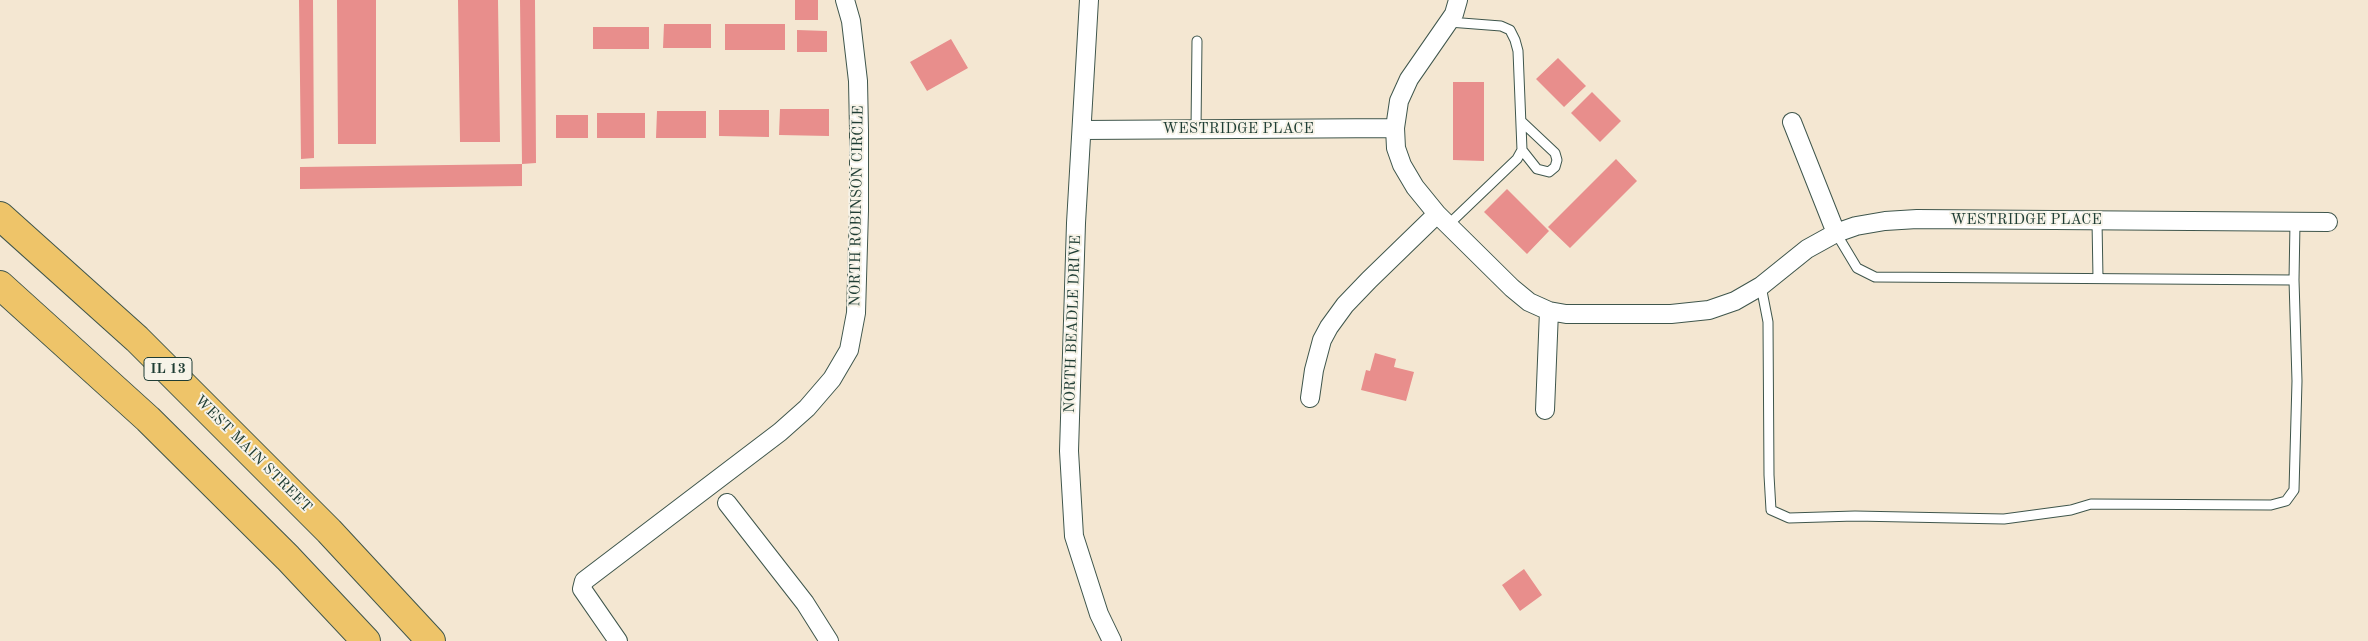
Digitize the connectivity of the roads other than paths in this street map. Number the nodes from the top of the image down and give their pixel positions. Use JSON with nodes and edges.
{"nodes":[{"id":1,"x":846,"y":0,"type":"edge"},
{"id":2,"x":1089,"y":0,"type":"edge"},
{"id":3,"x":1458,"y":0,"type":"edge"},
{"id":4,"x":1449,"y":22,"type":"junction"},
{"id":5,"x":1197,"y":41,"type":"dead end"},
{"id":6,"x":1521,"y":121,"type":"junction"},
{"id":7,"x":1792,"y":122,"type":"dead end"},
{"id":8,"x":1395,"y":128,"type":"junction"},
{"id":9,"x":1196,"y":129,"type":"junction"},
{"id":10,"x":1082,"y":130,"type":"junction"},
{"id":11,"x":1522,"y":150,"type":"junction"},
{"id":12,"x":0,"y":216,"type":"edge"},
{"id":13,"x":1442,"y":220,"type":"junction"},
{"id":14,"x":2096,"y":221,"type":"junction"},
{"id":15,"x":2328,"y":222,"type":"dead end"},
{"id":16,"x":2295,"y":223,"type":"junction"},
{"id":17,"x":1836,"y":233,"type":"junction"},
{"id":18,"x":2098,"y":278,"type":"junction"},
{"id":19,"x":2294,"y":280,"type":"junction"},
{"id":20,"x":0,"y":285,"type":"edge"},
{"id":21,"x":1761,"y":286,"type":"junction"},
{"id":22,"x":1549,"y":311,"type":"junction"},
{"id":23,"x":1310,"y":398,"type":"dead end"},
{"id":24,"x":1546,"y":410,"type":"dead end"},
{"id":25,"x":727,"y":503,"type":"dead end"},
{"id":26,"x":366,"y":641,"type":"edge"},
{"id":27,"x":431,"y":641,"type":"edge"},
{"id":28,"x":618,"y":641,"type":"edge"},
{"id":29,"x":829,"y":641,"type":"edge"},
{"id":30,"x":1112,"y":641,"type":"edge"}],
"edges":[{"from":1,"to":28,"type":"street","name":"NORTH ROBINSON CIRCLE"},
{"from":2,"to":10,"type":"street","name":"NORTH BEADLE DRIVE"},
{"from":3,"to":4,"type":"street","name":"WESTRIDGE PLACE"},
{"from":4,"to":6,"type":"lane"},
{"from":4,"to":8,"type":"street","name":"WESTRIDGE PLACE"},
{"from":5,"to":9,"type":"lane"},
{"from":6,"to":11,"type":"lane"},
{"from":6,"to":11,"type":"lane"},
{"from":7,"to":17,"type":"street"},
{"from":8,"to":9,"type":"street","name":"WESTRIDGE PLACE"},
{"from":8,"to":13,"type":"street","name":"WESTRIDGE PLACE"},
{"from":9,"to":10,"type":"street","name":"WESTRIDGE PLACE"},
{"from":10,"to":30,"type":"street","name":"NORTH BEADLE DRIVE"},
{"from":11,"to":13,"type":"lane"},
{"from":12,"to":27,"type":"highway","name":"WEST MAIN STREET","number":"IL 13"},
{"from":13,"to":22,"type":"street","name":"WESTRIDGE PLACE"},
{"from":13,"to":23,"type":"street"},
{"from":14,"to":16,"type":"street","name":"WESTRIDGE PLACE"},
{"from":14,"to":17,"type":"street","name":"WESTRIDGE PLACE"},
{"from":14,"to":18,"type":"lane"},
{"from":15,"to":16,"type":"street","name":"WESTRIDGE PLACE"},
{"from":16,"to":19,"type":"lane"},
{"from":17,"to":18,"type":"lane"},
{"from":17,"to":21,"type":"street","name":"WESTRIDGE PLACE"},
{"from":18,"to":19,"type":"lane"},
{"from":19,"to":21,"type":"lane"},
{"from":20,"to":26,"type":"highway"},
{"from":21,"to":22,"type":"street","name":"WESTRIDGE PLACE"},
{"from":22,"to":24,"type":"street"},
{"from":25,"to":29,"type":"street"}]}
